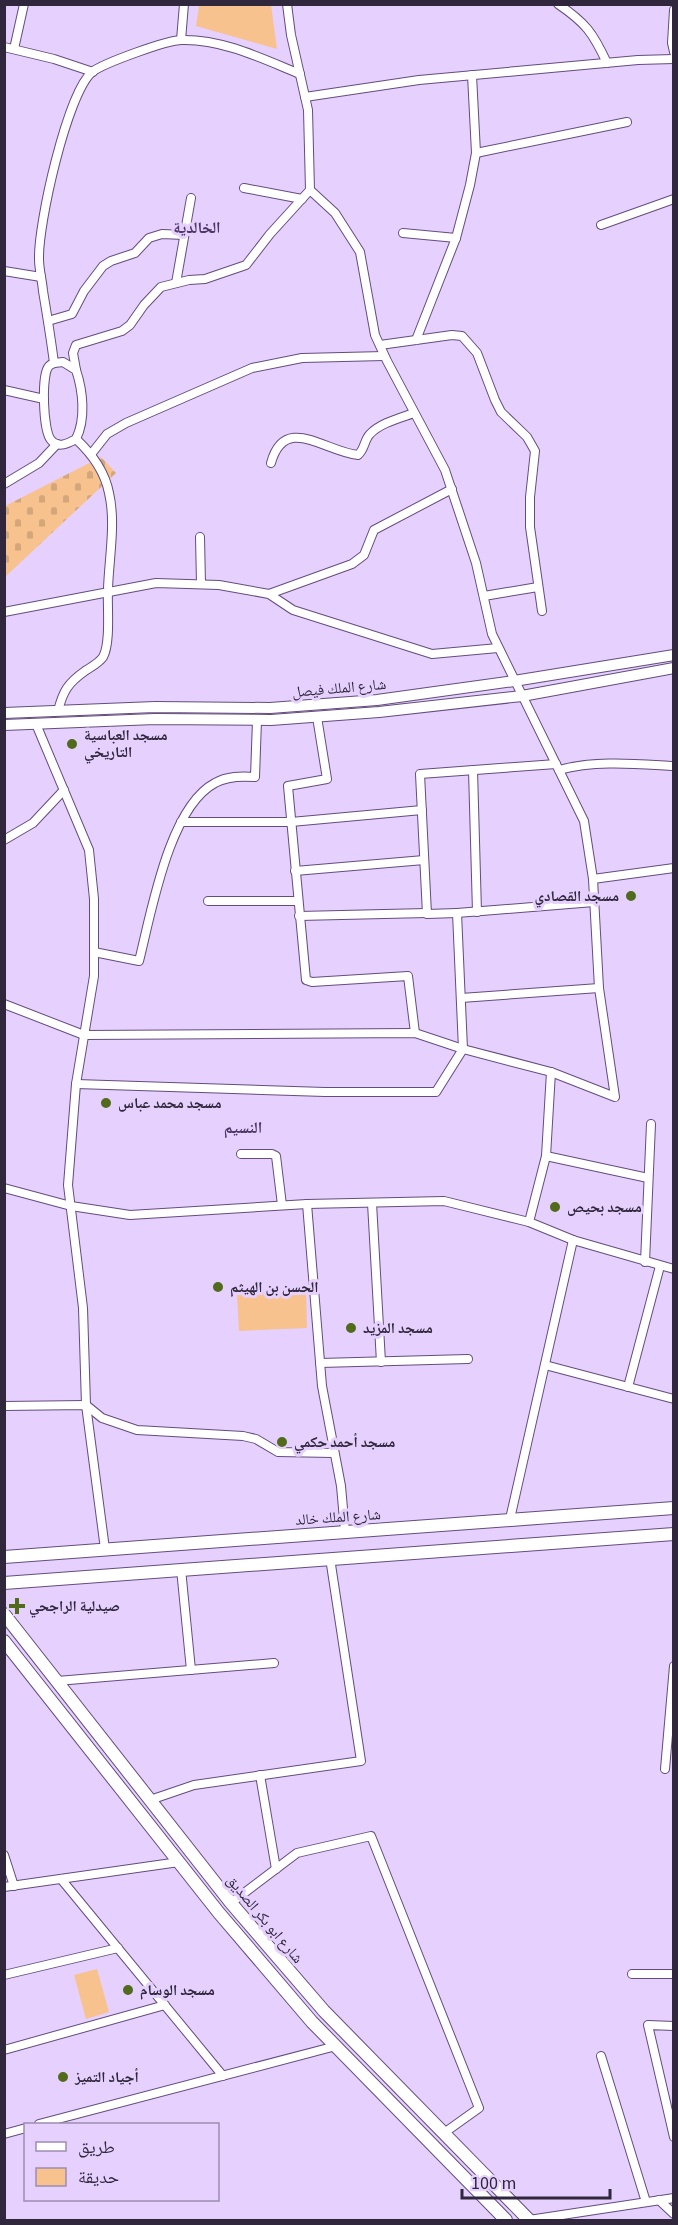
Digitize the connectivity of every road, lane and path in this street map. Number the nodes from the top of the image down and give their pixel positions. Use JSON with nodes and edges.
{"nodes":[{"id":1,"x":24,"y":4,"type":"edge"},
{"id":2,"x":184,"y":4,"type":"edge"},
{"id":3,"x":287,"y":4,"type":"edge"},
{"id":4,"x":558,"y":4,"type":"edge"},
{"id":5,"x":674,"y":10,"type":"edge"},
{"id":6,"x":181,"y":40,"type":"junction"},
{"id":7,"x":9,"y":48,"type":"edge"},
{"id":8,"x":674,"y":52,"type":"edge"},
{"id":9,"x":674,"y":59,"type":"edge"},
{"id":10,"x":607,"y":63,"type":"junction"},
{"id":11,"x":93,"y":72,"type":"junction"},
{"id":12,"x":300,"y":74,"type":"junction"},
{"id":13,"x":472,"y":75,"type":"junction"},
{"id":14,"x":305,"y":97,"type":"junction"},
{"id":15,"x":627,"y":122,"type":"dead end"},
{"id":16,"x":476,"y":153,"type":"junction"},
{"id":17,"x":244,"y":188,"type":"dead end"},
{"id":18,"x":310,"y":190,"type":"junction"},
{"id":19,"x":191,"y":198,"type":"dead end"},
{"id":20,"x":302,"y":199,"type":"junction"},
{"id":21,"x":674,"y":199,"type":"edge"},
{"id":22,"x":601,"y":225,"type":"dead end"},
{"id":23,"x":404,"y":233,"type":"dead end"},
{"id":24,"x":184,"y":235,"type":"junction"},
{"id":25,"x":456,"y":238,"type":"junction"},
{"id":26,"x":4,"y":271,"type":"edge"},
{"id":27,"x":41,"y":277,"type":"junction"},
{"id":28,"x":176,"y":283,"type":"junction"},
{"id":29,"x":48,"y":321,"type":"junction"},
{"id":30,"x":416,"y":340,"type":"junction"},
{"id":31,"x":380,"y":345,"type":"junction"},
{"id":32,"x":384,"y":356,"type":"junction"},
{"id":33,"x":54,"y":363,"type":"junction"},
{"id":34,"x":76,"y":370,"type":"junction"},
{"id":35,"x":4,"y":390,"type":"edge"},
{"id":36,"x":44,"y":399,"type":"junction"},
{"id":37,"x":414,"y":413,"type":"junction"},
{"id":38,"x":76,"y":439,"type":"junction"},
{"id":39,"x":57,"y":444,"type":"junction"},
{"id":40,"x":92,"y":453,"type":"junction"},
{"id":41,"x":271,"y":463,"type":"dead end"},
{"id":42,"x":4,"y":484,"type":"edge"},
{"id":43,"x":452,"y":489,"type":"junction"},
{"id":44,"x":200,"y":537,"type":"dead end"},
{"id":45,"x":201,"y":584,"type":"junction"},
{"id":46,"x":538,"y":587,"type":"junction"},
{"id":47,"x":107,"y":591,"type":"junction"},
{"id":48,"x":269,"y":594,"type":"junction"},
{"id":49,"x":484,"y":596,"type":"junction"},
{"id":50,"x":542,"y":611,"type":"dead end"},
{"id":51,"x":4,"y":612,"type":"edge"},
{"id":52,"x":498,"y":648,"type":"junction"},
{"id":53,"x":674,"y":655,"type":"edge"},
{"id":54,"x":674,"y":668,"type":"edge"},
{"id":55,"x":514,"y":681,"type":"junction"},
{"id":56,"x":522,"y":696,"type":"junction"},
{"id":57,"x":58,"y":711,"type":"junction"},
{"id":58,"x":4,"y":713,"type":"edge"},
{"id":59,"x":317,"y":717,"type":"junction"},
{"id":60,"x":257,"y":720,"type":"junction"},
{"id":61,"x":36,"y":724,"type":"junction"},
{"id":62,"x":4,"y":725,"type":"edge"},
{"id":63,"x":674,"y":766,"type":"edge"},
{"id":64,"x":557,"y":767,"type":"junction"},
{"id":65,"x":473,"y":770,"type":"junction"},
{"id":66,"x":64,"y":790,"type":"junction"},
{"id":67,"x":422,"y":810,"type":"junction"},
{"id":68,"x":181,"y":822,"type":"junction"},
{"id":69,"x":291,"y":822,"type":"junction"},
{"id":70,"x":4,"y":840,"type":"edge"},
{"id":71,"x":424,"y":860,"type":"junction"},
{"id":72,"x":674,"y":868,"type":"edge"},
{"id":73,"x":295,"y":871,"type":"junction"},
{"id":74,"x":593,"y":879,"type":"junction"},
{"id":75,"x":208,"y":901,"type":"dead end"},
{"id":76,"x":298,"y":901,"type":"junction"},
{"id":77,"x":594,"y":902,"type":"junction"},
{"id":78,"x":477,"y":912,"type":"junction"},
{"id":79,"x":427,"y":913,"type":"junction"},
{"id":80,"x":457,"y":914,"type":"junction"},
{"id":81,"x":299,"y":916,"type":"junction"},
{"id":82,"x":94,"y":952,"type":"junction"},
{"id":83,"x":599,"y":988,"type":"junction"},
{"id":84,"x":460,"y":998,"type":"junction"},
{"id":85,"x":4,"y":1004,"type":"edge"},
{"id":86,"x":415,"y":1033,"type":"junction"},
{"id":87,"x":84,"y":1035,"type":"junction"},
{"id":88,"x":463,"y":1048,"type":"junction"},
{"id":89,"x":551,"y":1072,"type":"junction"},
{"id":90,"x":76,"y":1084,"type":"junction"},
{"id":91,"x":651,"y":1124,"type":"dead end"},
{"id":92,"x":241,"y":1154,"type":"dead end"},
{"id":93,"x":546,"y":1156,"type":"junction"},
{"id":94,"x":648,"y":1178,"type":"junction"},
{"id":95,"x":4,"y":1188,"type":"edge"},
{"id":96,"x":372,"y":1203,"type":"junction"},
{"id":97,"x":307,"y":1204,"type":"junction"},
{"id":98,"x":71,"y":1206,"type":"junction"},
{"id":99,"x":282,"y":1206,"type":"junction"},
{"id":100,"x":529,"y":1222,"type":"junction"},
{"id":101,"x":573,"y":1240,"type":"junction"},
{"id":102,"x":645,"y":1262,"type":"junction"},
{"id":103,"x":660,"y":1266,"type":"junction"},
{"id":104,"x":674,"y":1269,"type":"edge"},
{"id":105,"x":468,"y":1359,"type":"dead end"},
{"id":106,"x":381,"y":1362,"type":"junction"},
{"id":107,"x":320,"y":1363,"type":"junction"},
{"id":108,"x":545,"y":1365,"type":"junction"},
{"id":109,"x":628,"y":1387,"type":"junction"},
{"id":110,"x":674,"y":1399,"type":"edge"},
{"id":111,"x":4,"y":1406,"type":"edge"},
{"id":112,"x":86,"y":1406,"type":"junction"},
{"id":113,"x":333,"y":1453,"type":"junction"},
{"id":114,"x":674,"y":1508,"type":"edge"},
{"id":115,"x":510,"y":1519,"type":"junction"},
{"id":116,"x":345,"y":1531,"type":"junction"},
{"id":117,"x":674,"y":1534,"type":"edge"},
{"id":118,"x":105,"y":1549,"type":"junction"},
{"id":119,"x":4,"y":1557,"type":"edge"},
{"id":120,"x":330,"y":1558,"type":"junction"},
{"id":121,"x":180,"y":1569,"type":"junction"},
{"id":122,"x":4,"y":1583,"type":"edge"},
{"id":123,"x":4,"y":1614,"type":"edge"},
{"id":124,"x":4,"y":1641,"type":"edge"},
{"id":125,"x":274,"y":1664,"type":"dead end"},
{"id":126,"x":674,"y":1666,"type":"edge"},
{"id":127,"x":191,"y":1670,"type":"junction"},
{"id":128,"x":57,"y":1681,"type":"junction"},
{"id":129,"x":665,"y":1769,"type":"dead end"},
{"id":130,"x":260,"y":1775,"type":"junction"},
{"id":131,"x":150,"y":1800,"type":"junction"},
{"id":132,"x":4,"y":1855,"type":"edge"},
{"id":133,"x":178,"y":1862,"type":"junction"},
{"id":134,"x":276,"y":1869,"type":"junction"},
{"id":135,"x":61,"y":1879,"type":"junction"},
{"id":136,"x":9,"y":1886,"type":"edge"},
{"id":137,"x":231,"y":1903,"type":"junction"},
{"id":138,"x":118,"y":1948,"type":"junction"},
{"id":139,"x":632,"y":1974,"type":"dead end"},
{"id":140,"x":674,"y":1974,"type":"edge"},
{"id":141,"x":4,"y":1975,"type":"edge"},
{"id":142,"x":165,"y":2005,"type":"junction"},
{"id":143,"x":674,"y":2026,"type":"edge"},
{"id":144,"x":336,"y":2046,"type":"junction"},
{"id":145,"x":4,"y":2050,"type":"edge"},
{"id":146,"x":601,"y":2055,"type":"dead end"},
{"id":147,"x":224,"y":2076,"type":"junction"},
{"id":148,"x":662,"y":2087,"type":"junction"},
{"id":149,"x":674,"y":2087,"type":"edge"},
{"id":150,"x":43,"y":2123,"type":"edge"},
{"id":151,"x":24,"y":2129,"type":"edge"},
{"id":152,"x":444,"y":2133,"type":"junction"},
{"id":153,"x":4,"y":2134,"type":"edge"},
{"id":154,"x":674,"y":2137,"type":"edge"},
{"id":155,"x":674,"y":2198,"type":"edge"},
{"id":156,"x":660,"y":2200,"type":"junction"},
{"id":157,"x":646,"y":2202,"type":"junction"},
{"id":158,"x":674,"y":2214,"type":"edge"},
{"id":159,"x":506,"y":2220,"type":"edge"},
{"id":160,"x":529,"y":2220,"type":"edge"}],
"edges":[{"from":1,"to":7,"type":"street"},
{"from":2,"to":6,"type":"street"},
{"from":3,"to":12,"type":"street"},
{"from":4,"to":10,"type":"street"},
{"from":5,"to":8,"type":"street"},
{"from":6,"to":11,"type":"street"},
{"from":6,"to":12,"type":"street"},
{"from":7,"to":11,"type":"street"},
{"from":9,"to":10,"type":"street"},
{"from":10,"to":13,"type":"street"},
{"from":11,"to":27,"type":"street"},
{"from":12,"to":14,"type":"street"},
{"from":13,"to":14,"type":"street"},
{"from":13,"to":16,"type":"street"},
{"from":14,"to":18,"type":"street"},
{"from":15,"to":16,"type":"street"},
{"from":16,"to":25,"type":"street"},
{"from":17,"to":20,"type":"street"},
{"from":18,"to":20,"type":"street"},
{"from":18,"to":31,"type":"street"},
{"from":19,"to":24,"type":"street"},
{"from":20,"to":28,"type":"street"},
{"from":21,"to":22,"type":"street"},
{"from":23,"to":25,"type":"street"},
{"from":24,"to":28,"type":"street"},
{"from":24,"to":29,"type":"street"},
{"from":25,"to":30,"type":"street"},
{"from":26,"to":27,"type":"street"},
{"from":27,"to":29,"type":"street"},
{"from":28,"to":34,"type":"street"},
{"from":29,"to":33,"type":"street"},
{"from":30,"to":31,"type":"street"},
{"from":30,"to":46,"type":"street"},
{"from":31,"to":32,"type":"street"},
{"from":32,"to":37,"type":"street"},
{"from":32,"to":40,"type":"street"},
{"from":33,"to":34,"type":"street"},
{"from":33,"to":36,"type":"street"},
{"from":34,"to":38,"type":"street"},
{"from":35,"to":36,"type":"street"},
{"from":36,"to":39,"type":"street"},
{"from":37,"to":41,"type":"street"},
{"from":37,"to":43,"type":"street"},
{"from":38,"to":39,"type":"street"},
{"from":38,"to":40,"type":"street"},
{"from":39,"to":42,"type":"street"},
{"from":40,"to":47,"type":"street"},
{"from":43,"to":48,"type":"street"},
{"from":43,"to":49,"type":"street"},
{"from":44,"to":45,"type":"street"},
{"from":45,"to":47,"type":"street"},
{"from":45,"to":48,"type":"street"},
{"from":46,"to":49,"type":"street"},
{"from":46,"to":50,"type":"street"},
{"from":47,"to":51,"type":"street"},
{"from":47,"to":57,"type":"street"},
{"from":48,"to":52,"type":"street"},
{"from":49,"to":52,"type":"street"},
{"from":52,"to":55,"type":"street"},
{"from":53,"to":55,"type":"street","name":"شارع الملك فيصل"},
{"from":54,"to":56,"type":"street"},
{"from":55,"to":56,"type":"street"},
{"from":55,"to":57,"type":"street","name":"شارع الملك فيصل"},
{"from":56,"to":59,"type":"street"},
{"from":56,"to":64,"type":"street"},
{"from":57,"to":58,"type":"street","name":"شارع الملك فيصل"},
{"from":59,"to":60,"type":"street"},
{"from":59,"to":69,"type":"street"},
{"from":60,"to":61,"type":"street"},
{"from":60,"to":68,"type":"street"},
{"from":61,"to":62,"type":"street"},
{"from":61,"to":66,"type":"street"},
{"from":63,"to":64,"type":"street"},
{"from":64,"to":65,"type":"street"},
{"from":64,"to":74,"type":"street"},
{"from":65,"to":67,"type":"street"},
{"from":65,"to":78,"type":"street"},
{"from":66,"to":70,"type":"street"},
{"from":66,"to":82,"type":"street"},
{"from":67,"to":69,"type":"street"},
{"from":67,"to":71,"type":"street"},
{"from":68,"to":69,"type":"street"},
{"from":68,"to":82,"type":"street"},
{"from":69,"to":73,"type":"street"},
{"from":71,"to":73,"type":"street"},
{"from":71,"to":79,"type":"street"},
{"from":72,"to":74,"type":"street"},
{"from":73,"to":76,"type":"street"},
{"from":74,"to":77,"type":"street"},
{"from":75,"to":76,"type":"street"},
{"from":76,"to":81,"type":"street"},
{"from":77,"to":78,"type":"street"},
{"from":77,"to":83,"type":"street"},
{"from":78,"to":80,"type":"street"},
{"from":79,"to":80,"type":"street"},
{"from":79,"to":81,"type":"street"},
{"from":80,"to":84,"type":"street"},
{"from":81,"to":86,"type":"street"},
{"from":82,"to":87,"type":"street"},
{"from":83,"to":84,"type":"street"},
{"from":83,"to":89,"type":"street"},
{"from":84,"to":88,"type":"street"},
{"from":85,"to":87,"type":"street"},
{"from":86,"to":87,"type":"street"},
{"from":86,"to":88,"type":"street"},
{"from":87,"to":90,"type":"street"},
{"from":88,"to":89,"type":"street"},
{"from":88,"to":90,"type":"street"},
{"from":89,"to":93,"type":"street"},
{"from":90,"to":98,"type":"street"},
{"from":91,"to":94,"type":"street"},
{"from":92,"to":99,"type":"street"},
{"from":93,"to":94,"type":"street"},
{"from":93,"to":100,"type":"street"},
{"from":94,"to":102,"type":"street"},
{"from":95,"to":98,"type":"street"},
{"from":96,"to":97,"type":"street"},
{"from":96,"to":100,"type":"street"},
{"from":96,"to":106,"type":"street"},
{"from":97,"to":99,"type":"street"},
{"from":97,"to":107,"type":"street"},
{"from":98,"to":99,"type":"street"},
{"from":98,"to":112,"type":"street"},
{"from":100,"to":101,"type":"street"},
{"from":101,"to":102,"type":"street"},
{"from":101,"to":108,"type":"street"},
{"from":102,"to":103,"type":"street"},
{"from":103,"to":104,"type":"street"},
{"from":103,"to":109,"type":"street"},
{"from":105,"to":106,"type":"street"},
{"from":106,"to":107,"type":"street"},
{"from":107,"to":113,"type":"street"},
{"from":108,"to":109,"type":"street"},
{"from":108,"to":115,"type":"street"},
{"from":109,"to":110,"type":"street"},
{"from":111,"to":112,"type":"street"},
{"from":112,"to":113,"type":"street"},
{"from":112,"to":118,"type":"street"},
{"from":113,"to":116,"type":"street"},
{"from":114,"to":115,"type":"main road","name":"شارع الملك خالد"},
{"from":115,"to":116,"type":"main road","name":"شارع الملك خالد"},
{"from":116,"to":118,"type":"main road","name":"شارع الملك خالد"},
{"from":117,"to":120,"type":"main road"},
{"from":118,"to":119,"type":"main road","name":"شارع الملك خالد"},
{"from":120,"to":121,"type":"main road"},
{"from":120,"to":130,"type":"street"},
{"from":121,"to":122,"type":"main road"},
{"from":121,"to":127,"type":"street"},
{"from":123,"to":128,"type":"main road","name":"شارع ابو بكر الصديق"},
{"from":124,"to":133,"type":"main road","name":"شارع ابو بكر الصديق"},
{"from":125,"to":127,"type":"street"},
{"from":126,"to":129,"type":"street"},
{"from":127,"to":128,"type":"street"},
{"from":128,"to":131,"type":"main road","name":"شارع ابو بكر الصديق"},
{"from":130,"to":131,"type":"street"},
{"from":130,"to":134,"type":"street"},
{"from":131,"to":137,"type":"main road","name":"شارع ابو بكر الصديق"},
{"from":132,"to":136,"type":"street"},
{"from":133,"to":135,"type":"street"},
{"from":133,"to":144,"type":"main road","name":"شارع ابو بكر الصديق"},
{"from":134,"to":137,"type":"street"},
{"from":134,"to":152,"type":"street"},
{"from":135,"to":136,"type":"street"},
{"from":135,"to":138,"type":"street"},
{"from":137,"to":152,"type":"main road","name":"شارع ابو بكر الصديق"},
{"from":138,"to":141,"type":"street"},
{"from":138,"to":142,"type":"street"},
{"from":139,"to":140,"type":"street"},
{"from":142,"to":145,"type":"street"},
{"from":142,"to":147,"type":"street"},
{"from":143,"to":148,"type":"street"},
{"from":144,"to":147,"type":"street"},
{"from":144,"to":159,"type":"main road","name":"شارع ابو بكر الصديق"},
{"from":146,"to":157,"type":"street"},
{"from":147,"to":150,"type":"street"},
{"from":148,"to":149,"type":"street"},
{"from":148,"to":154,"type":"street"},
{"from":151,"to":153,"type":"street"},
{"from":152,"to":160,"type":"main road","name":"شارع ابو بكر الصديق"},
{"from":155,"to":156,"type":"street"},
{"from":156,"to":157,"type":"street"},
{"from":156,"to":158,"type":"street"},
{"from":157,"to":160,"type":"street"}]}
